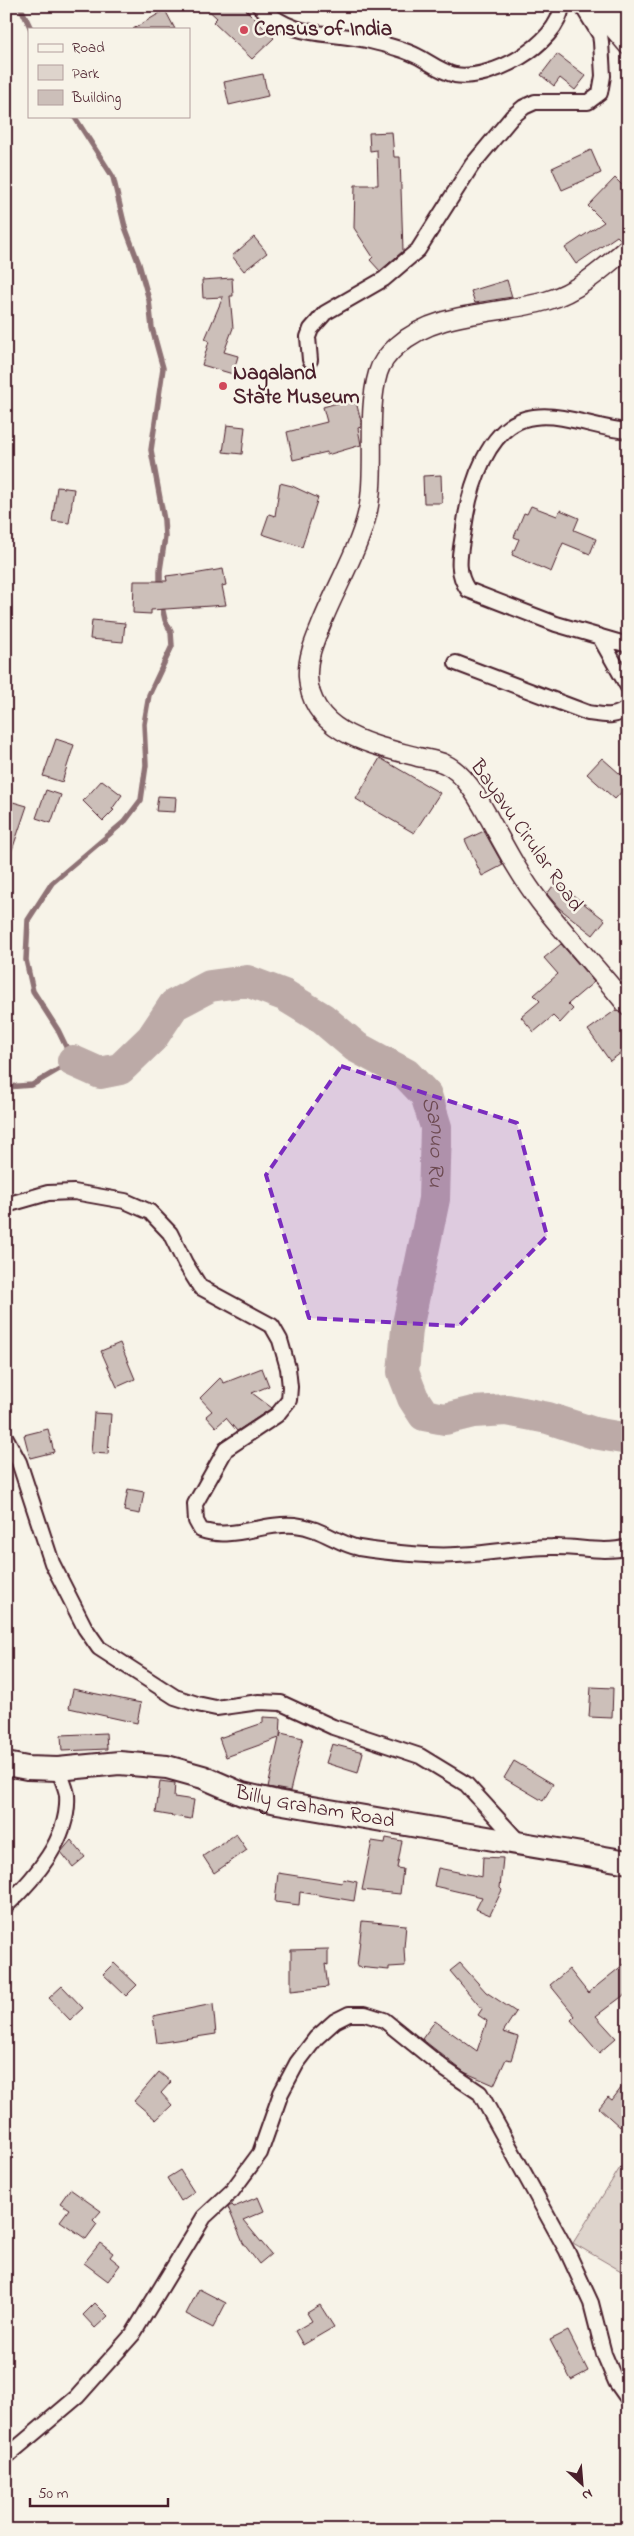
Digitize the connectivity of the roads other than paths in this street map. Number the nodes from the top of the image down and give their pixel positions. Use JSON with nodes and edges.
{"nodes":[{"id":1,"x":259,"y":6,"type":"edge"},
{"id":2,"x":562,"y":6,"type":"edge"},
{"id":3,"x":582,"y":6,"type":"edge"},
{"id":4,"x":594,"y":6,"type":"edge"},
{"id":5,"x":602,"y":6,"type":"edge"},
{"id":6,"x":628,"y":19,"type":"edge"},
{"id":7,"x":628,"y":46,"type":"edge"},
{"id":8,"x":628,"y":247,"type":"edge"},
{"id":9,"x":310,"y":360,"type":"dead end"},
{"id":10,"x":628,"y":431,"type":"edge"},
{"id":11,"x":599,"y":636,"type":"junction"},
{"id":12,"x":628,"y":645,"type":"edge"},
{"id":13,"x":456,"y":663,"type":"dead end"},
{"id":14,"x":628,"y":688,"type":"edge"},
{"id":15,"x":628,"y":707,"type":"edge"},
{"id":16,"x":628,"y":1007,"type":"edge"},
{"id":17,"x":6,"y":1205,"type":"edge"},
{"id":18,"x":6,"y":1438,"type":"edge"},
{"id":19,"x":628,"y":1547,"type":"edge"},
{"id":20,"x":6,"y":1764,"type":"edge"},
{"id":21,"x":58,"y":1769,"type":"junction"},
{"id":22,"x":522,"y":1846,"type":"junction"},
{"id":23,"x":628,"y":1862,"type":"edge"},
{"id":24,"x":6,"y":1906,"type":"edge"},
{"id":25,"x":628,"y":2399,"type":"edge"},
{"id":26,"x":6,"y":2458,"type":"edge"}],
"edges":[{"from":1,"to":2,"type":"street"},
{"from":3,"to":9,"type":"street"},
{"from":4,"to":7,"type":"street"},
{"from":5,"to":6,"type":"street"},
{"from":8,"to":16,"type":"street","name":"Bayavu Cirular Road"},
{"from":10,"to":11,"type":"street"},
{"from":11,"to":12,"type":"street"},
{"from":11,"to":14,"type":"street"},
{"from":13,"to":15,"type":"street"},
{"from":17,"to":19,"type":"street"},
{"from":18,"to":22,"type":"street"},
{"from":20,"to":21,"type":"main road","name":"Billy Graham Road"},
{"from":21,"to":22,"type":"main road","name":"Billy Graham Road"},
{"from":21,"to":24,"type":"street"},
{"from":22,"to":23,"type":"main road","name":"Billy Graham Road"},
{"from":25,"to":26,"type":"street"}]}
